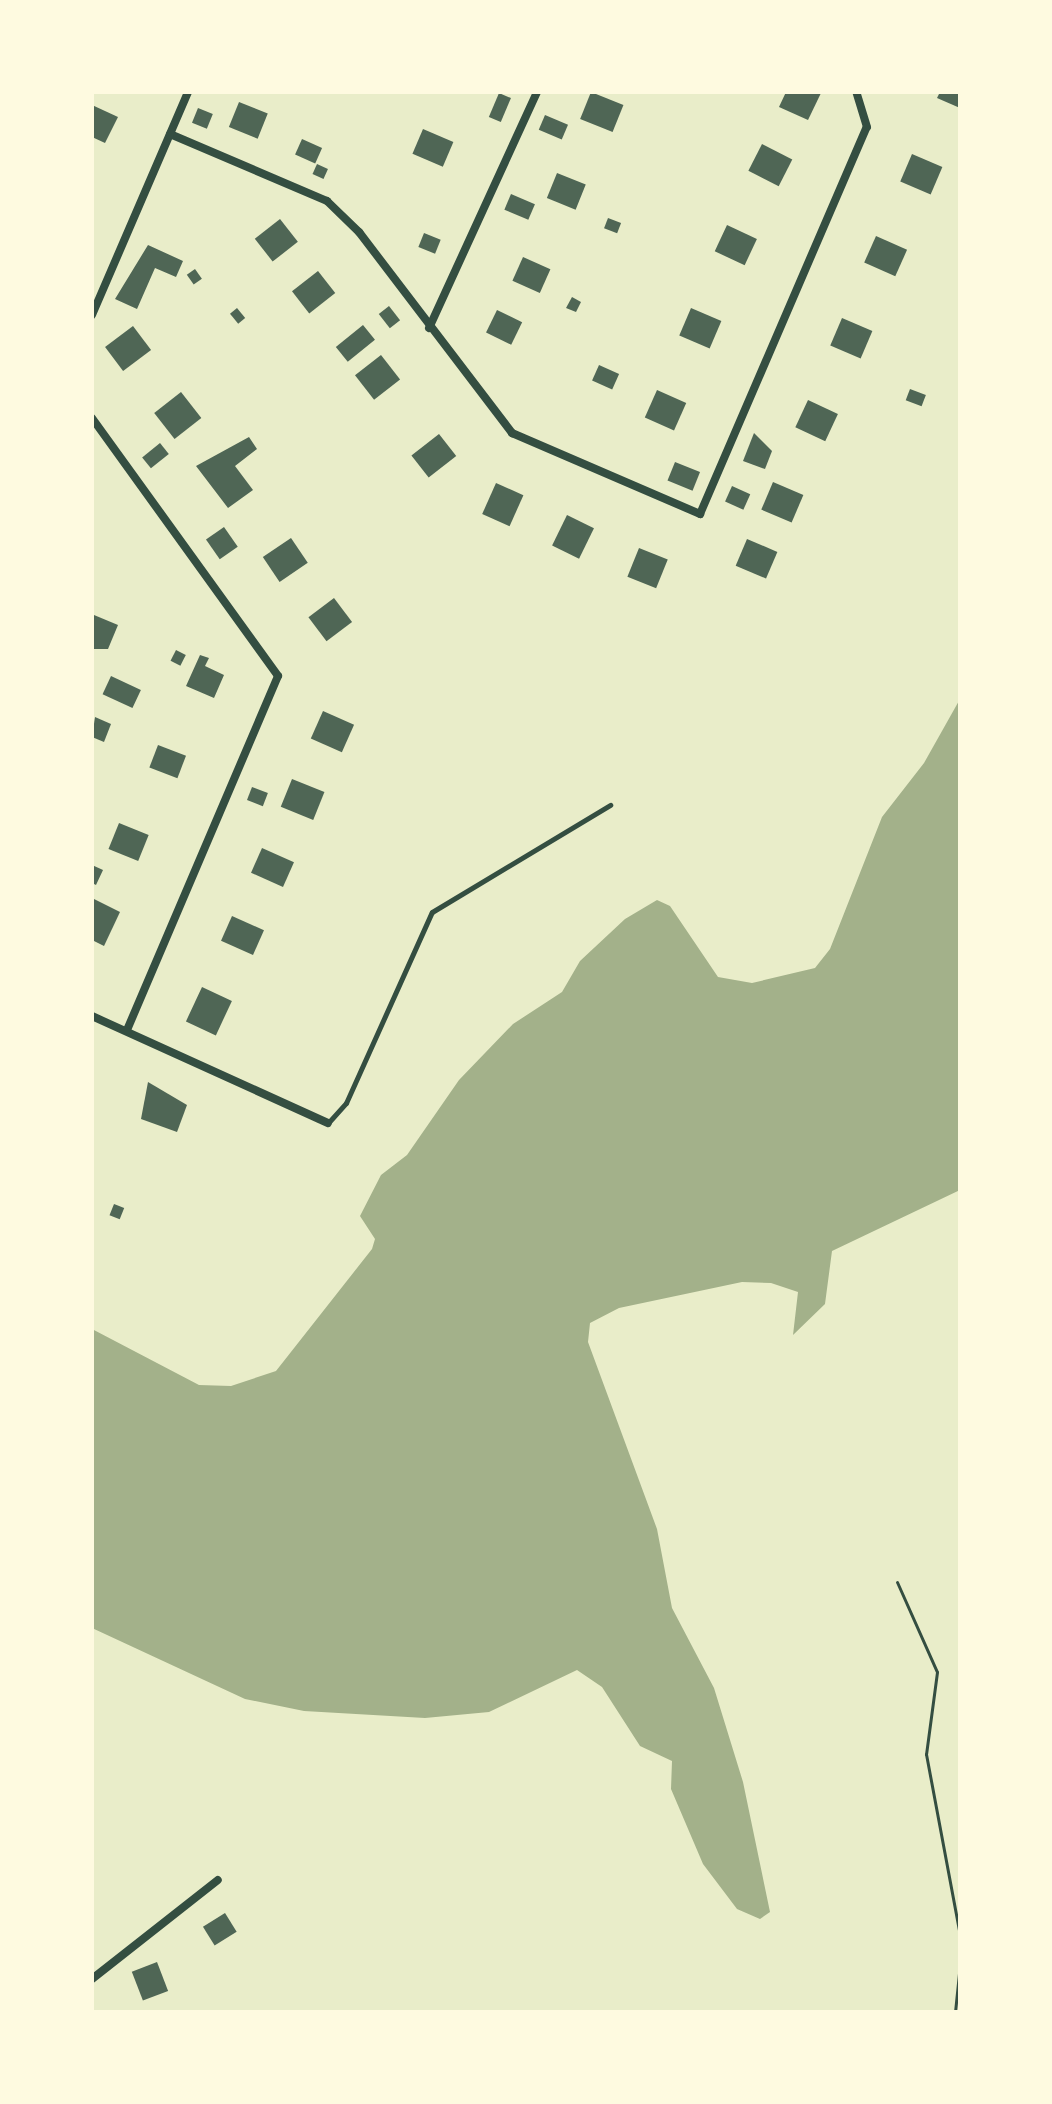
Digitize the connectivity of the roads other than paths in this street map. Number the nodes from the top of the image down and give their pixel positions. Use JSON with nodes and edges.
{"nodes":[{"id":1,"x":188,"y":92,"type":"edge"},
{"id":2,"x":537,"y":92,"type":"edge"},
{"id":3,"x":856,"y":92,"type":"edge"},
{"id":4,"x":170,"y":134,"type":"junction"},
{"id":5,"x":92,"y":315,"type":"edge"},
{"id":6,"x":429,"y":328,"type":"junction"},
{"id":7,"x":92,"y":418,"type":"edge"},
{"id":8,"x":610,"y":805,"type":"dead end"},
{"id":9,"x":92,"y":1016,"type":"edge"},
{"id":10,"x":127,"y":1030,"type":"junction"},
{"id":11,"x":328,"y":1123,"type":"joint"},
{"id":12,"x":218,"y":1880,"type":"dead end"},
{"id":13,"x":92,"y":1979,"type":"edge"}],
"edges":[{"from":1,"to":4,"type":"street"},
{"from":2,"to":6,"type":"street"},
{"from":3,"to":6,"type":"street"},
{"from":4,"to":5,"type":"street"},
{"from":4,"to":6,"type":"street"},
{"from":7,"to":10,"type":"street"},
{"from":8,"to":11,"type":"lane"},
{"from":9,"to":10,"type":"street"},
{"from":10,"to":11,"type":"street"},
{"from":12,"to":13,"type":"street"}]}
